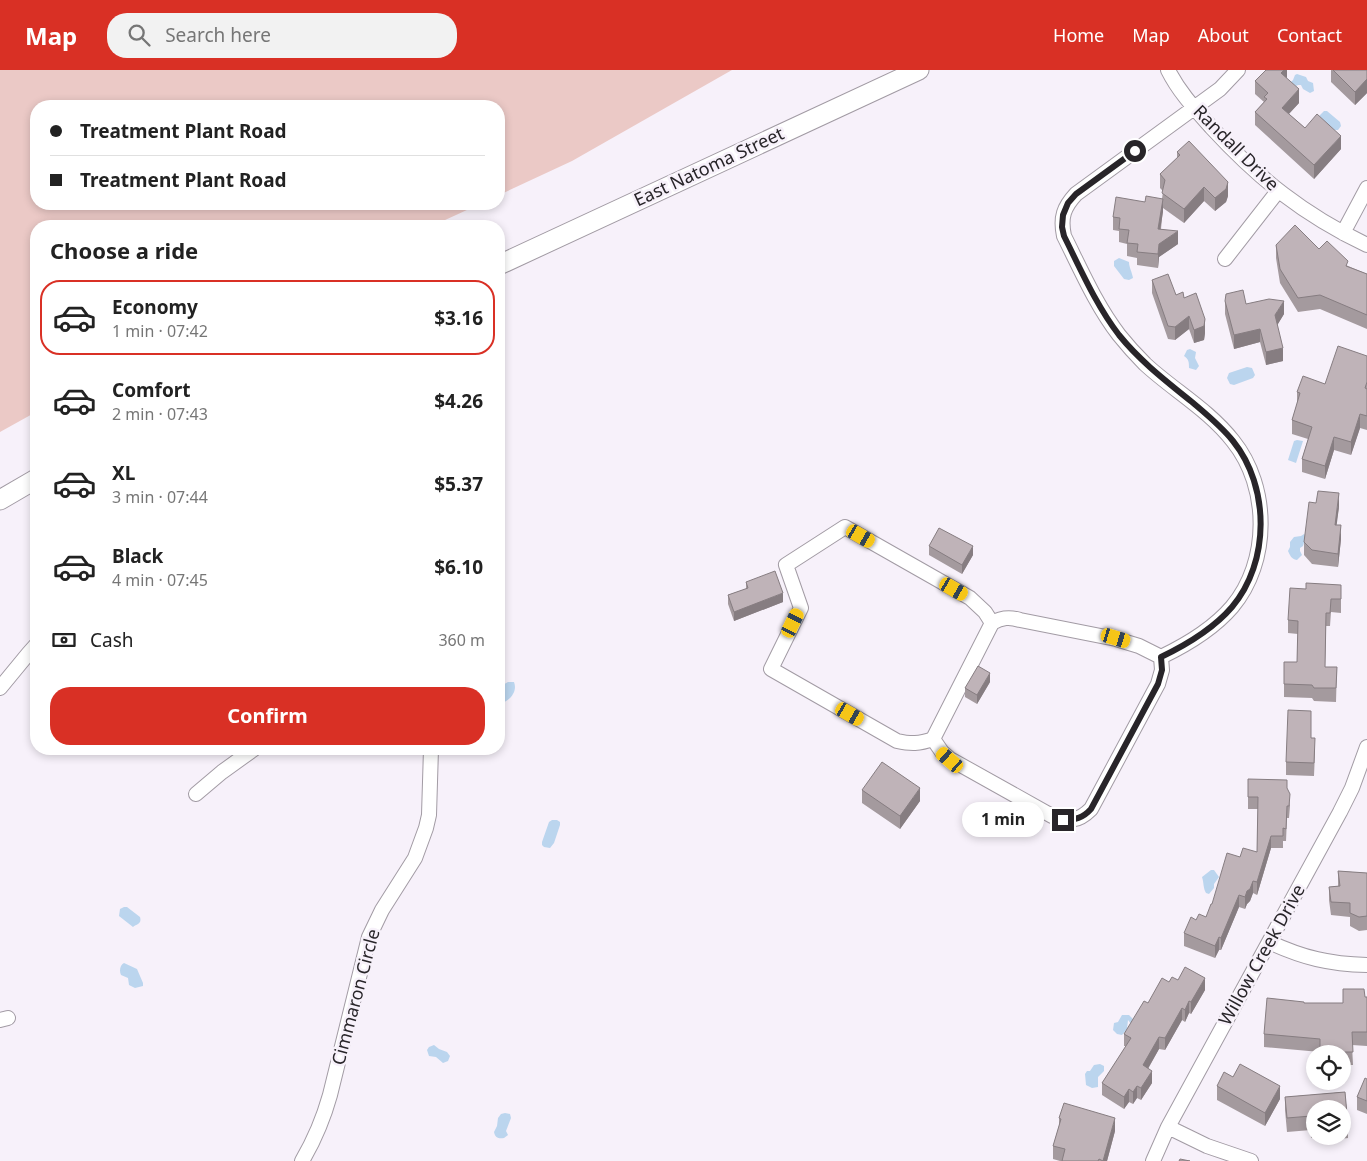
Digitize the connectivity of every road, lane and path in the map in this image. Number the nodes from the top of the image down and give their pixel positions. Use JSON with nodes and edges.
{"nodes":[{"id":1,"x":919,"y":70,"type":"edge"},
{"id":2,"x":1168,"y":70,"type":"edge"},
{"id":3,"x":1238,"y":70,"type":"edge"},
{"id":4,"x":1194,"y":108,"type":"junction"},
{"id":5,"x":1367,"y":188,"type":"edge"},
{"id":6,"x":1278,"y":191,"type":"junction"},
{"id":7,"x":1342,"y":233,"type":"junction"},
{"id":8,"x":1367,"y":245,"type":"edge"},
{"id":9,"x":1225,"y":259,"type":"dead end"},
{"id":10,"x":505,"y":262,"type":"edge"},
{"id":11,"x":30,"y":482,"type":"edge"},
{"id":12,"x":0,"y":500,"type":"edge"},
{"id":13,"x":992,"y":623,"type":"junction"},
{"id":14,"x":30,"y":652,"type":"edge"},
{"id":15,"x":1161,"y":657,"type":"junction"},
{"id":16,"x":0,"y":688,"type":"edge"},
{"id":17,"x":933,"y":739,"type":"junction"},
{"id":18,"x":1367,"y":749,"type":"edge"},
{"id":19,"x":246,"y":755,"type":"edge"},
{"id":20,"x":431,"y":755,"type":"edge"},
{"id":21,"x":196,"y":794,"type":"dead end"},
{"id":22,"x":1269,"y":942,"type":"junction"},
{"id":23,"x":1367,"y":964,"type":"edge"},
{"id":24,"x":1168,"y":1127,"type":"junction"},
{"id":25,"x":302,"y":1161,"type":"edge"},
{"id":26,"x":1153,"y":1161,"type":"edge"},
{"id":27,"x":1251,"y":1161,"type":"edge"}],
"edges":[{"from":1,"to":10,"type":"main road","name":"East Natoma Street"},
{"from":2,"to":4,"type":"street","name":"Randall Drive"},
{"from":3,"to":4,"type":"street"},
{"from":4,"to":6,"type":"street","name":"Randall Drive"},
{"from":4,"to":15,"type":"street"},
{"from":5,"to":7,"type":"street"},
{"from":6,"to":7,"type":"street","name":"Randall Drive"},
{"from":6,"to":9,"type":"street"},
{"from":7,"to":8,"type":"street","name":"Randall Drive"},
{"from":11,"to":12,"type":"main road"},
{"from":13,"to":15,"type":"street"},
{"from":13,"to":17,"type":"street"},
{"from":13,"to":17,"type":"street"},
{"from":14,"to":16,"type":"street"},
{"from":15,"to":17,"type":"street"},
{"from":18,"to":22,"type":"street","name":"Willow Creek Drive"},
{"from":19,"to":21,"type":"street"},
{"from":20,"to":25,"type":"street","name":"Cimmaron Circle"},
{"from":22,"to":23,"type":"street"},
{"from":22,"to":24,"type":"street","name":"Willow Creek Drive"},
{"from":24,"to":26,"type":"street","name":"Willow Creek Drive"},
{"from":24,"to":27,"type":"street"}]}
